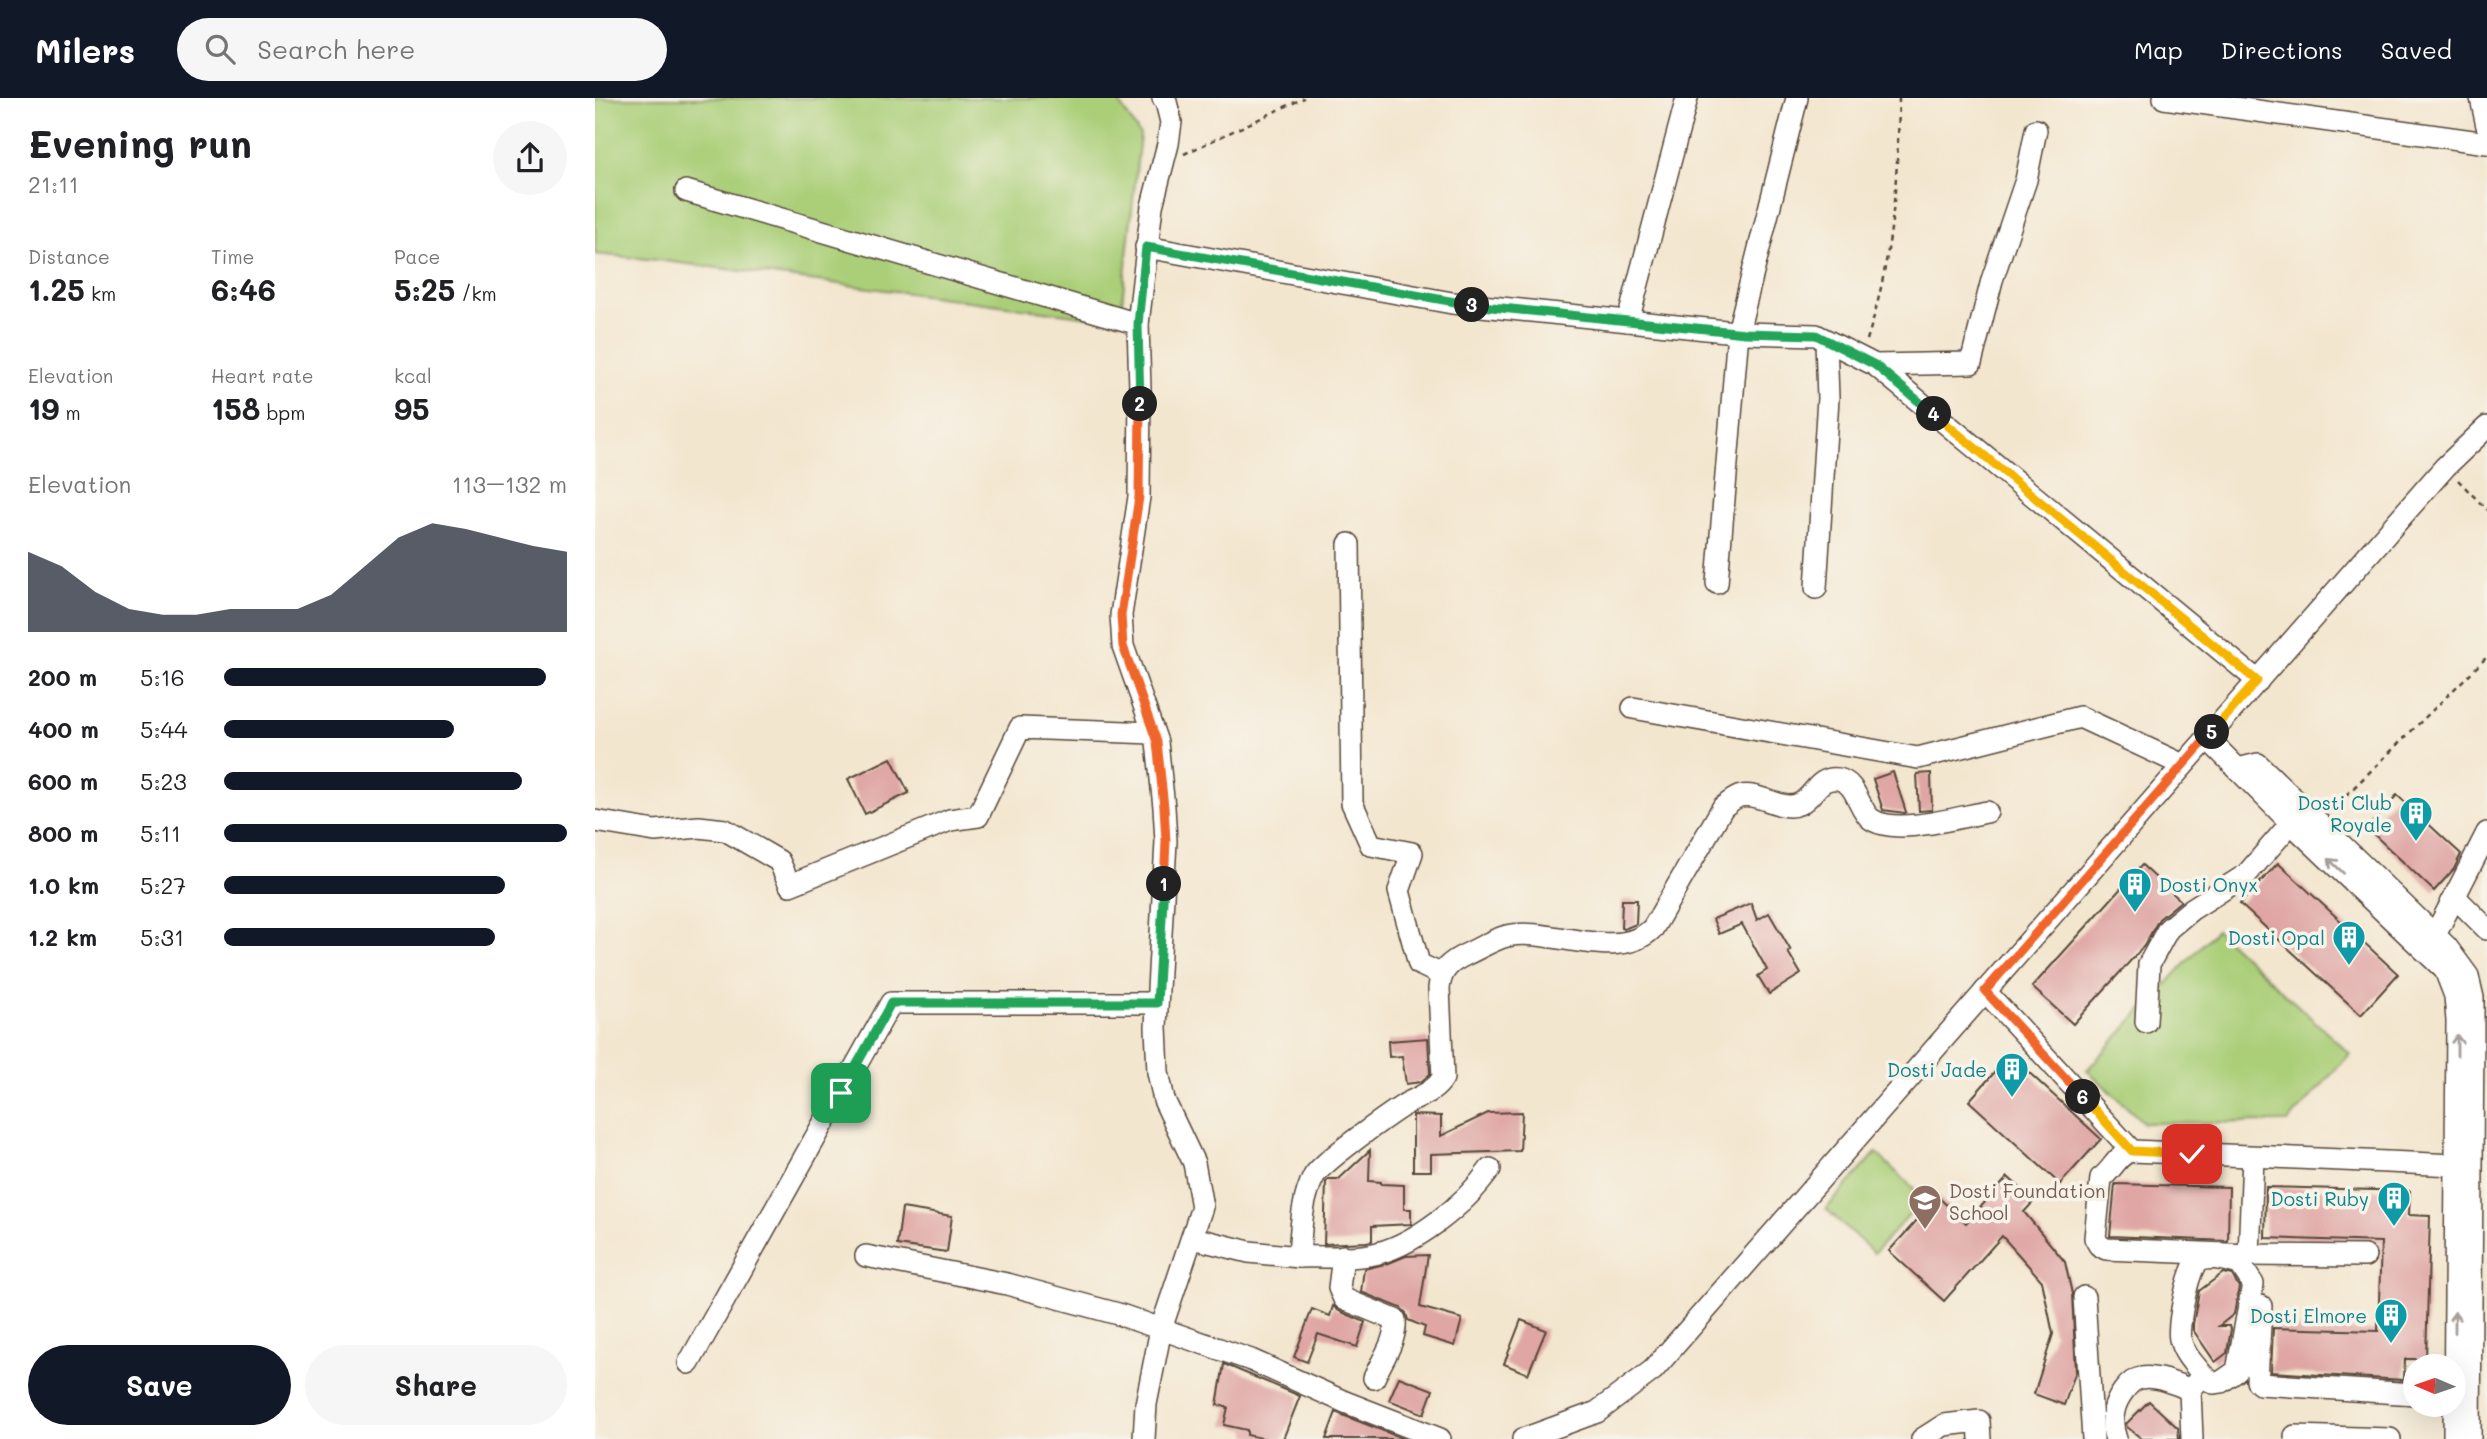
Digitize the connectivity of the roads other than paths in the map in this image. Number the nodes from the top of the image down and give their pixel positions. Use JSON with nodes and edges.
{"nodes":[{"id":1,"x":1163,"y":98,"type":"edge"},
{"id":2,"x":1687,"y":98,"type":"edge"},
{"id":3,"x":1797,"y":98,"type":"edge"},
{"id":4,"x":2164,"y":98,"type":"edge"},
{"id":5,"x":2480,"y":98,"type":"edge"},
{"id":6,"x":2188,"y":99,"type":"edge"},
{"id":7,"x":2487,"y":126,"type":"edge"},
{"id":8,"x":2036,"y":130,"type":"dead end"},
{"id":9,"x":2487,"y":143,"type":"edge"},
{"id":10,"x":686,"y":191,"type":"dead end"},
{"id":11,"x":1146,"y":247,"type":"junction"},
{"id":12,"x":1627,"y":321,"type":"junction"},
{"id":13,"x":1138,"y":324,"type":"junction"},
{"id":14,"x":1738,"y":332,"type":"junction"},
{"id":15,"x":1826,"y":341,"type":"junction"},
{"id":16,"x":1868,"y":361,"type":"junction"},
{"id":17,"x":2487,"y":426,"type":"edge"},
{"id":18,"x":1349,"y":544,"type":"dead end"},
{"id":19,"x":1717,"y":583,"type":"dead end"},
{"id":20,"x":1816,"y":588,"type":"dead end"},
{"id":21,"x":2257,"y":681,"type":"junction"},
{"id":22,"x":1633,"y":708,"type":"dead end"},
{"id":23,"x":1153,"y":733,"type":"junction"},
{"id":24,"x":2207,"y":738,"type":"junction"},
{"id":25,"x":2183,"y":765,"type":"junction"},
{"id":26,"x":2238,"y":769,"type":"junction"},
{"id":27,"x":1987,"y":812,"type":"dead end"},
{"id":28,"x":595,"y":821,"type":"edge"},
{"id":29,"x":2291,"y":823,"type":"junction"},
{"id":30,"x":2487,"y":833,"type":"edge"},
{"id":31,"x":2455,"y":897,"type":"junction"},
{"id":32,"x":2487,"y":929,"type":"edge"},
{"id":33,"x":2435,"y":935,"type":"junction"},
{"id":34,"x":1440,"y":974,"type":"junction"},
{"id":35,"x":1985,"y":991,"type":"junction"},
{"id":36,"x":1157,"y":1003,"type":"junction"},
{"id":37,"x":2145,"y":1022,"type":"dead end"},
{"id":38,"x":2132,"y":1151,"type":"junction"},
{"id":39,"x":2253,"y":1157,"type":"junction"},
{"id":40,"x":2456,"y":1165,"type":"junction"},
{"id":41,"x":1490,"y":1169,"type":"dead end"},
{"id":42,"x":1193,"y":1238,"type":"junction"},
{"id":43,"x":2256,"y":1255,"type":"junction"},
{"id":44,"x":866,"y":1256,"type":"dead end"},
{"id":45,"x":1343,"y":1256,"type":"junction"},
{"id":46,"x":2365,"y":1256,"type":"dead end"},
{"id":47,"x":1299,"y":1257,"type":"junction"},
{"id":48,"x":2084,"y":1297,"type":"dead end"},
{"id":49,"x":1160,"y":1329,"type":"junction"},
{"id":50,"x":689,"y":1363,"type":"dead end"},
{"id":51,"x":1374,"y":1377,"type":"dead end"},
{"id":52,"x":2196,"y":1383,"type":"junction"},
{"id":53,"x":2403,"y":1393,"type":"edge"},
{"id":54,"x":2295,"y":1436,"type":"dead end"},
{"id":55,"x":1144,"y":1439,"type":"edge"},
{"id":56,"x":1440,"y":1439,"type":"edge"},
{"id":57,"x":1523,"y":1439,"type":"edge"},
{"id":58,"x":1922,"y":1439,"type":"edge"},
{"id":59,"x":1980,"y":1439,"type":"edge"},
{"id":60,"x":2092,"y":1439,"type":"edge"},
{"id":61,"x":2116,"y":1439,"type":"edge"},
{"id":62,"x":2192,"y":1439,"type":"edge"},
{"id":63,"x":2390,"y":1439,"type":"edge"},
{"id":64,"x":2454,"y":1439,"type":"edge"},
{"id":65,"x":2470,"y":1439,"type":"edge"}],
"edges":[{"from":1,"to":11,"type":"street"},
{"from":2,"to":12,"type":"street"},
{"from":3,"to":14,"type":"street"},
{"from":4,"to":6,"type":"street"},
{"from":5,"to":7,"type":"street"},
{"from":6,"to":9,"type":"street"},
{"from":8,"to":16,"type":"street"},
{"from":10,"to":13,"type":"street"},
{"from":11,"to":12,"type":"street"},
{"from":11,"to":13,"type":"street"},
{"from":12,"to":14,"type":"street"},
{"from":13,"to":23,"type":"street"},
{"from":14,"to":15,"type":"street"},
{"from":14,"to":19,"type":"street"},
{"from":15,"to":16,"type":"street"},
{"from":15,"to":20,"type":"street"},
{"from":16,"to":21,"type":"street"},
{"from":17,"to":21,"type":"street"},
{"from":18,"to":34,"type":"street"},
{"from":21,"to":24,"type":"street"},
{"from":22,"to":25,"type":"street"},
{"from":23,"to":28,"type":"street"},
{"from":23,"to":36,"type":"street"},
{"from":24,"to":25,"type":"street"},
{"from":24,"to":26,"type":"street"},
{"from":25,"to":35,"type":"street"},
{"from":26,"to":29,"type":"street"},
{"from":26,"to":33,"type":"street"},
{"from":27,"to":34,"type":"street"},
{"from":29,"to":37,"type":"street"},
{"from":40,"to":29,"type":"street","one_way":true},
{"from":30,"to":31,"type":"street"},
{"from":31,"to":32,"type":"street"},
{"from":31,"to":33,"type":"street"},
{"from":33,"to":65,"type":"street"},
{"from":34,"to":47,"type":"street"},
{"from":35,"to":38,"type":"street"},
{"from":35,"to":57,"type":"street"},
{"from":36,"to":42,"type":"street"},
{"from":36,"to":50,"type":"street"},
{"from":38,"to":39,"type":"street"},
{"from":38,"to":43,"type":"street"},
{"from":39,"to":40,"type":"street"},
{"from":39,"to":43,"type":"street"},
{"from":64,"to":40,"type":"street","one_way":true},
{"from":41,"to":45,"type":"street"},
{"from":42,"to":47,"type":"street"},
{"from":42,"to":49,"type":"street"},
{"from":43,"to":46,"type":"street"},
{"from":43,"to":53,"type":"street"},
{"from":44,"to":49,"type":"street"},
{"from":45,"to":47,"type":"street"},
{"from":45,"to":51,"type":"street"},
{"from":48,"to":60,"type":"street"},
{"from":49,"to":55,"type":"street"},
{"from":49,"to":56,"type":"street"},
{"from":52,"to":52,"type":"street"},
{"from":52,"to":61,"type":"street"},
{"from":52,"to":62,"type":"street"},
{"from":54,"to":63,"type":"street"},
{"from":58,"to":59,"type":"street"}]}
